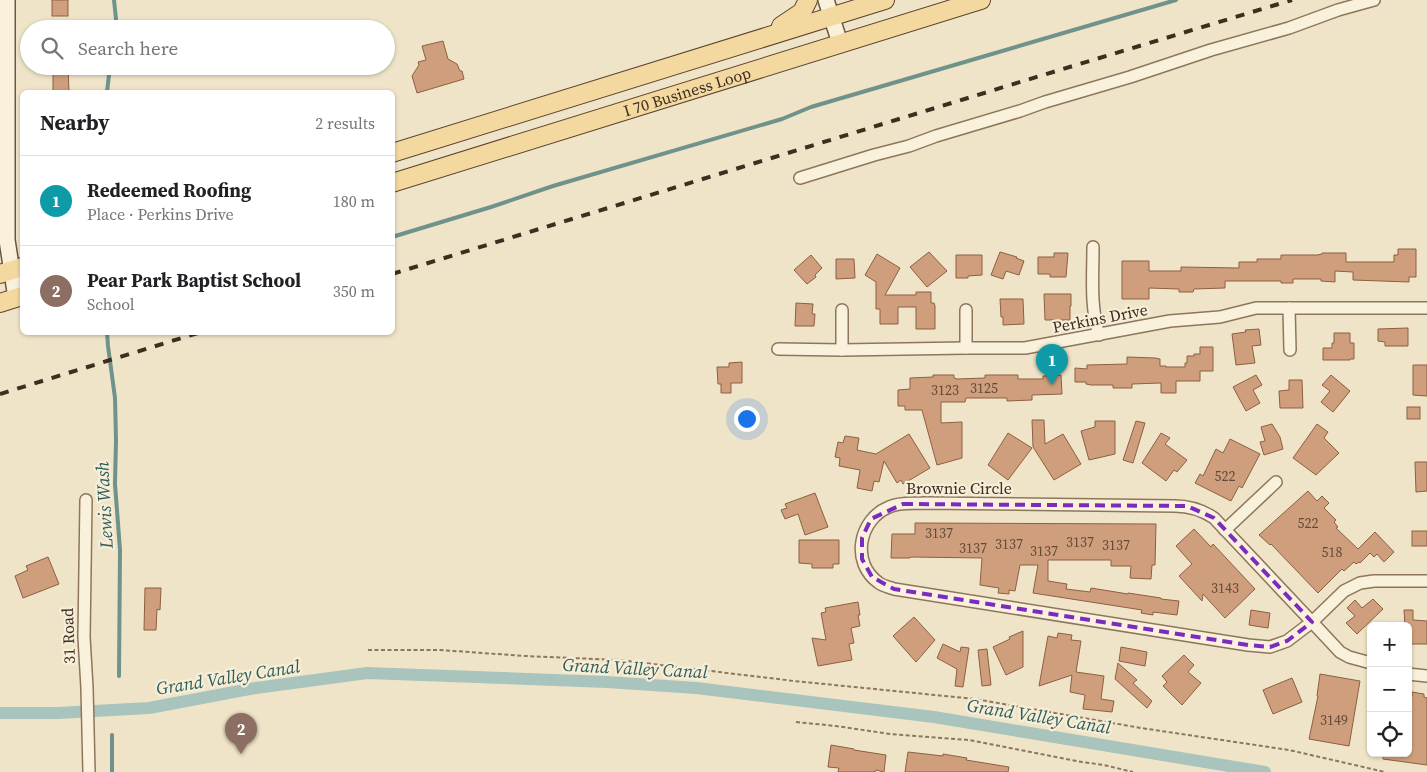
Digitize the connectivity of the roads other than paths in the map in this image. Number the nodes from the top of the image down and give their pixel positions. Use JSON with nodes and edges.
{"nodes":[{"id":1,"x":0,"y":0,"type":"edge"},
{"id":2,"x":7,"y":0,"type":"edge"},
{"id":3,"x":808,"y":0,"type":"edge"},
{"id":4,"x":885,"y":0,"type":"edge"},
{"id":5,"x":981,"y":0,"type":"edge"},
{"id":6,"x":1374,"y":0,"type":"edge"},
{"id":7,"x":829,"y":8,"type":"edge"},
{"id":8,"x":840,"y":43,"type":"junction"},
{"id":9,"x":716,"y":52,"type":"junction"},
{"id":10,"x":395,"y":152,"type":"edge"},
{"id":11,"x":800,"y":178,"type":"dead end"},
{"id":12,"x":395,"y":182,"type":"edge"},
{"id":13,"x":4,"y":241,"type":"edge"},
{"id":14,"x":1093,"y":247,"type":"dead end"},
{"id":15,"x":11,"y":270,"type":"edge"},
{"id":16,"x":13,"y":299,"type":"edge"},
{"id":17,"x":1289,"y":308,"type":"junction"},
{"id":18,"x":1427,"y":308,"type":"edge"},
{"id":19,"x":842,"y":310,"type":"dead end"},
{"id":20,"x":966,"y":310,"type":"dead end"},
{"id":21,"x":1099,"y":334,"type":"junction"},
{"id":22,"x":966,"y":348,"type":"junction"},
{"id":23,"x":778,"y":349,"type":"dead end"},
{"id":24,"x":842,"y":350,"type":"junction"},
{"id":25,"x":1290,"y":350,"type":"dead end"},
{"id":26,"x":1276,"y":482,"type":"dead end"},
{"id":27,"x":86,"y":500,"type":"dead end"},
{"id":28,"x":1225,"y":530,"type":"junction"},
{"id":29,"x":1427,"y":581,"type":"edge"},
{"id":30,"x":1312,"y":622,"type":"junction"},
{"id":31,"x":1367,"y":662,"type":"edge"},
{"id":32,"x":1412,"y":674,"type":"edge"},
{"id":33,"x":1427,"y":676,"type":"edge"},
{"id":34,"x":89,"y":772,"type":"edge"}],
"edges":[{"from":1,"to":2,"type":"street"},
{"from":2,"to":13,"type":"street"},
{"from":3,"to":9,"type":"main road"},
{"from":4,"to":7,"type":"main road","name":"I 70 Business Loop"},
{"from":5,"to":8,"type":"main road","name":"I 70 Business Loop"},
{"from":6,"to":11,"type":"street"},
{"from":7,"to":8,"type":"street"},
{"from":7,"to":9,"type":"main road","name":"I 70 Business Loop"},
{"from":8,"to":12,"type":"main road","name":"I 70 Business Loop"},
{"from":9,"to":10,"type":"main road","name":"I 70 Business Loop"},
{"from":13,"to":15,"type":"street"},
{"from":14,"to":21,"type":"street"},
{"from":15,"to":16,"type":"street"},
{"from":17,"to":18,"type":"street","name":"Perkins Drive"},
{"from":17,"to":21,"type":"street","name":"Perkins Drive"},
{"from":17,"to":25,"type":"street"},
{"from":19,"to":24,"type":"street"},
{"from":20,"to":22,"type":"street"},
{"from":21,"to":22,"type":"street","name":"Perkins Drive"},
{"from":22,"to":24,"type":"street","name":"Perkins Drive"},
{"from":23,"to":24,"type":"street","name":"Perkins Drive"},
{"from":26,"to":28,"type":"street"},
{"from":27,"to":34,"type":"street","name":"31 Road"},
{"from":28,"to":30,"type":"street","name":"Brownie Circle"},
{"from":28,"to":30,"type":"street","name":"Brownie Circle"},
{"from":29,"to":30,"type":"street"},
{"from":30,"to":31,"type":"street","name":"Brownie Circle"},
{"from":32,"to":33,"type":"street"}]}
